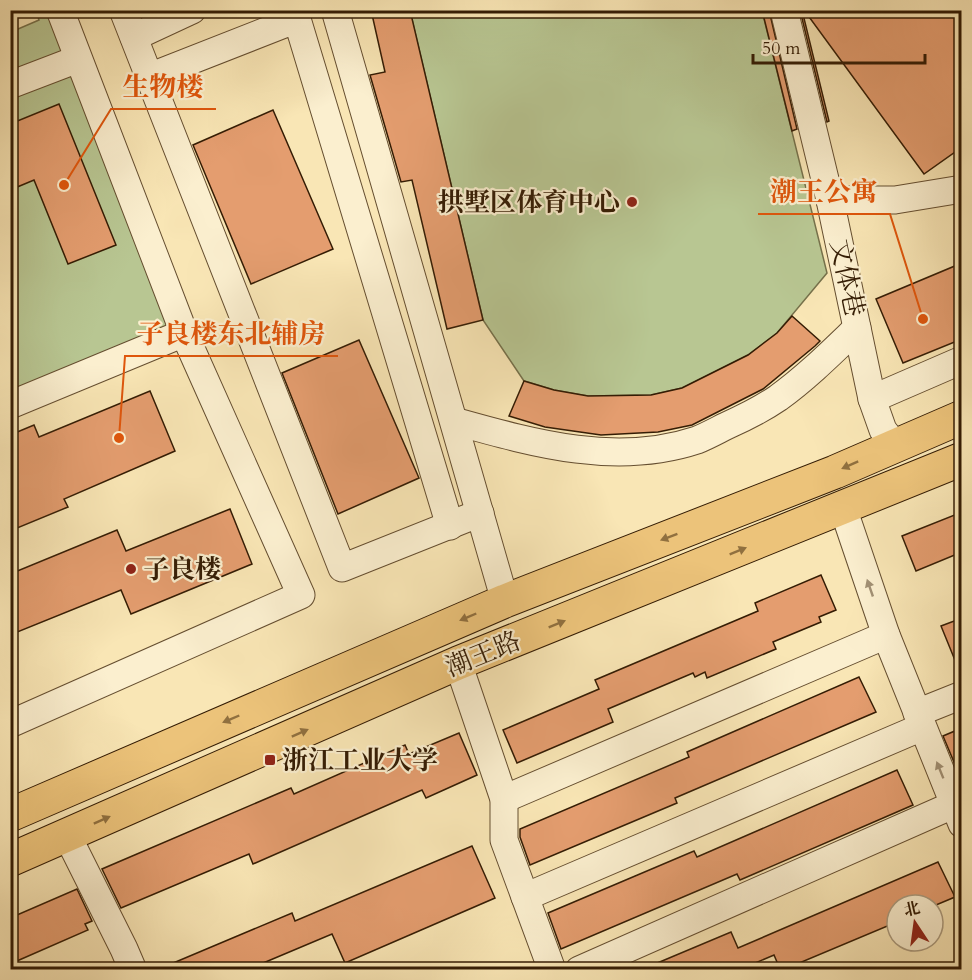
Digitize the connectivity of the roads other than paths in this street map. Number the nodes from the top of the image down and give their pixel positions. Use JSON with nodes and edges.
{"nodes":[{"id":1,"x":60,"y":10,"type":"edge"},
{"id":2,"x":123,"y":10,"type":"edge"},
{"id":3,"x":192,"y":10,"type":"edge"},
{"id":4,"x":335,"y":10,"type":"edge"},
{"id":5,"x":784,"y":10,"type":"edge"},
{"id":6,"x":134,"y":37,"type":"junction"},
{"id":7,"x":78,"y":59,"type":"junction"},
{"id":8,"x":149,"y":77,"type":"junction"},
{"id":9,"x":10,"y":86,"type":"edge"},
{"id":10,"x":962,"y":189,"type":"edge"},
{"id":11,"x":830,"y":200,"type":"junction"},
{"id":12,"x":857,"y":328,"type":"junction"},
{"id":13,"x":184,"y":333,"type":"junction"},
{"id":14,"x":962,"y":360,"type":"edge"},
{"id":15,"x":872,"y":399,"type":"junction"},
{"id":16,"x":10,"y":405,"type":"edge"},
{"id":17,"x":962,"y":417,"type":"edge"},
{"id":18,"x":454,"y":421,"type":"junction"},
{"id":19,"x":895,"y":446,"type":"junction"},
{"id":20,"x":962,"y":459,"type":"edge"},
{"id":21,"x":843,"y":508,"type":"junction"},
{"id":22,"x":480,"y":513,"type":"junction"},
{"id":23,"x":450,"y":526,"type":"junction"},
{"id":24,"x":505,"y":601,"type":"junction"},
{"id":25,"x":886,"y":635,"type":"junction"},
{"id":26,"x":458,"y":663,"type":"junction"},
{"id":27,"x":962,"y":695,"type":"edge"},
{"id":28,"x":920,"y":720,"type":"junction"},
{"id":29,"x":10,"y":724,"type":"edge"},
{"id":30,"x":504,"y":799,"type":"junction"},
{"id":31,"x":959,"y":810,"type":"edge"},
{"id":32,"x":10,"y":815,"type":"edge"},
{"id":33,"x":67,"y":835,"type":"junction"},
{"id":34,"x":10,"y":860,"type":"edge"},
{"id":35,"x":525,"y":897,"type":"junction"},
{"id":36,"x":133,"y":969,"type":"edge"},
{"id":37,"x":552,"y":969,"type":"edge"},
{"id":38,"x":579,"y":969,"type":"edge"}],
"edges":[{"from":1,"to":7,"type":"street"},
{"from":2,"to":6,"type":"street"},
{"from":3,"to":6,"type":"street"},
{"from":4,"to":18,"type":"street"},
{"from":5,"to":11,"type":"street"},
{"from":6,"to":8,"type":"street"},
{"from":7,"to":9,"type":"street"},
{"from":7,"to":13,"type":"street"},
{"from":8,"to":23,"type":"street"},
{"from":8,"to":23,"type":"street"},
{"from":10,"to":11,"type":"street","name":"文体巷"},
{"from":11,"to":12,"type":"street","name":"文体巷"},
{"from":12,"to":15,"type":"street","name":"文体巷"},
{"from":12,"to":18,"type":"street"},
{"from":13,"to":16,"type":"street"},
{"from":13,"to":29,"type":"street"},
{"from":14,"to":15,"type":"street"},
{"from":15,"to":19,"type":"street","name":"文体巷"},
{"from":17,"to":19,"type":"main road","name":"潮王路"},
{"from":18,"to":22,"type":"street"},
{"from":19,"to":24,"type":"main road","name":"潮王路","one_way":true},
{"from":20,"to":21,"type":"main road","name":"潮王路"},
{"from":25,"to":21,"type":"street","one_way":true},
{"from":26,"to":21,"type":"main road","name":"潮王路","one_way":true},
{"from":22,"to":23,"type":"street"},
{"from":22,"to":24,"type":"street"},
{"from":24,"to":32,"type":"main road","name":"潮王路","one_way":true},
{"from":25,"to":28,"type":"street"},
{"from":25,"to":30,"type":"street"},
{"from":26,"to":30,"type":"street"},
{"from":33,"to":26,"type":"main road","name":"潮王路","one_way":true},
{"from":27,"to":28,"type":"street"},
{"from":31,"to":28,"type":"street","one_way":true},
{"from":28,"to":35,"type":"street"},
{"from":30,"to":35,"type":"street"},
{"from":31,"to":38,"type":"street"},
{"from":33,"to":34,"type":"main road","name":"潮王路"},
{"from":33,"to":36,"type":"street"},
{"from":35,"to":37,"type":"street"}]}
